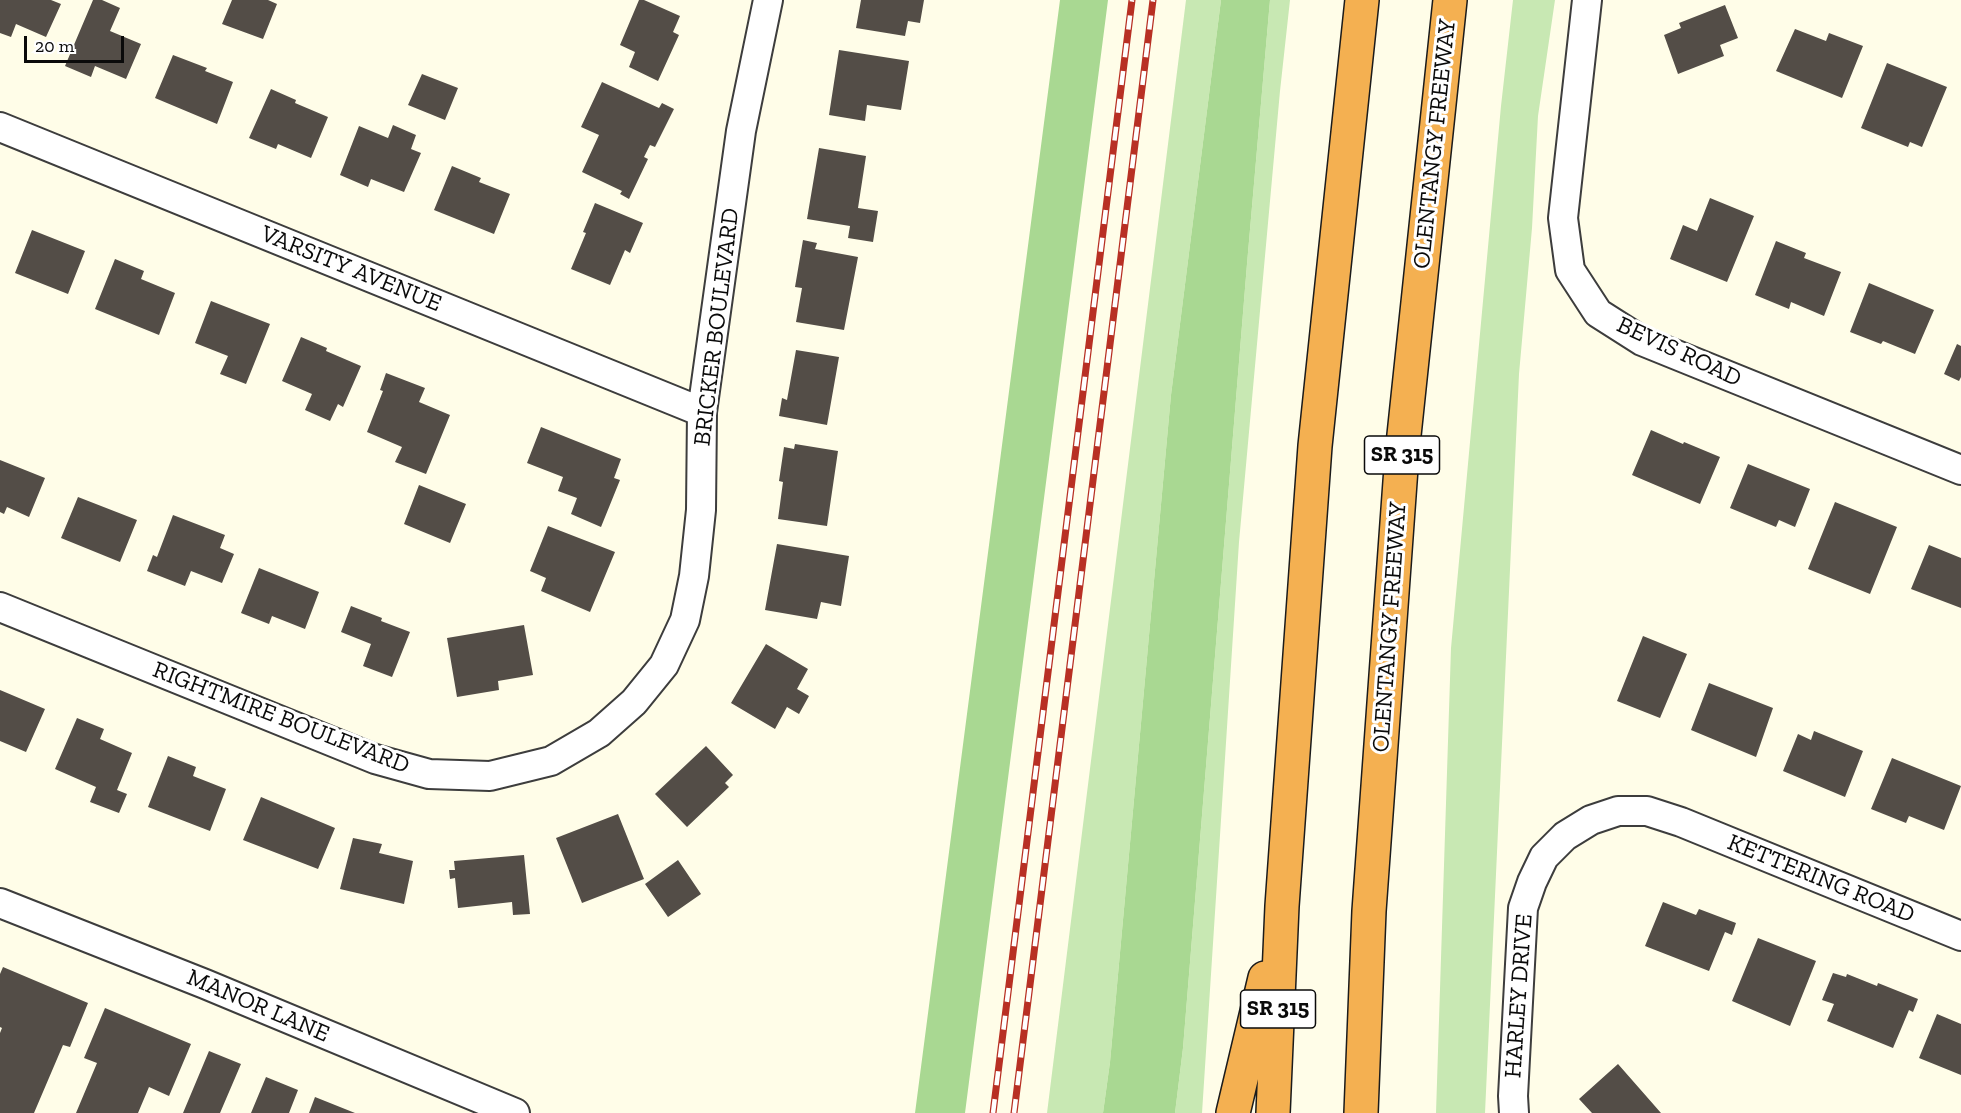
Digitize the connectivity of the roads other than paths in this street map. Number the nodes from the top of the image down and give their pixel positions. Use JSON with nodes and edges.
{"nodes":[{"id":1,"x":768,"y":0,"type":"edge"},
{"id":2,"x":1362,"y":0,"type":"edge"},
{"id":3,"x":1450,"y":0,"type":"edge"},
{"id":4,"x":1587,"y":0,"type":"edge"},
{"id":5,"x":0,"y":127,"type":"edge"},
{"id":6,"x":702,"y":412,"type":"junction"},
{"id":7,"x":1961,"y":470,"type":"edge"},
{"id":8,"x":0,"y":607,"type":"edge"},
{"id":9,"x":599,"y":733,"type":"joint"},
{"id":10,"x":1681,"y":822,"type":"joint"},
{"id":11,"x":0,"y":903,"type":"edge"},
{"id":12,"x":1282,"y":906,"type":"junction"},
{"id":13,"x":1369,"y":911,"type":"junction"},
{"id":14,"x":1961,"y":936,"type":"edge"},
{"id":15,"x":514,"y":1113,"type":"edge"},
{"id":16,"x":1233,"y":1113,"type":"edge"},
{"id":17,"x":1273,"y":1113,"type":"edge"},
{"id":18,"x":1361,"y":1113,"type":"edge"},
{"id":19,"x":1381,"y":1113,"type":"edge"},
{"id":20,"x":1514,"y":1113,"type":"edge"}],
"edges":[{"from":1,"to":6,"type":"street","name":"BRICKER BOULEVARD"},
{"from":2,"to":12,"type":"highway","number":"SR 315"},
{"from":3,"to":13,"type":"highway","name":"OLENTANGY FREEWAY","number":"SR 315"},
{"from":4,"to":7,"type":"street","name":"BEVIS ROAD"},
{"from":5,"to":6,"type":"street","name":"VARSITY AVENUE"},
{"from":6,"to":9,"type":"street","name":"BRICKER BOULEVARD"},
{"from":8,"to":9,"type":"street","name":"RIGHTMIRE BOULEVARD"},
{"from":10,"to":14,"type":"street","name":"KETTERING ROAD"},
{"from":10,"to":20,"type":"street","name":"HARLEY DRIVE"},
{"from":11,"to":15,"type":"street","name":"MANOR LANE"},
{"from":12,"to":16,"type":"highway"},
{"from":12,"to":17,"type":"highway","number":"SR 315"},
{"from":13,"to":18,"type":"highway","name":"OLENTANGY FREEWAY","number":"SR 315"},
{"from":13,"to":19,"type":"highway"}]}
